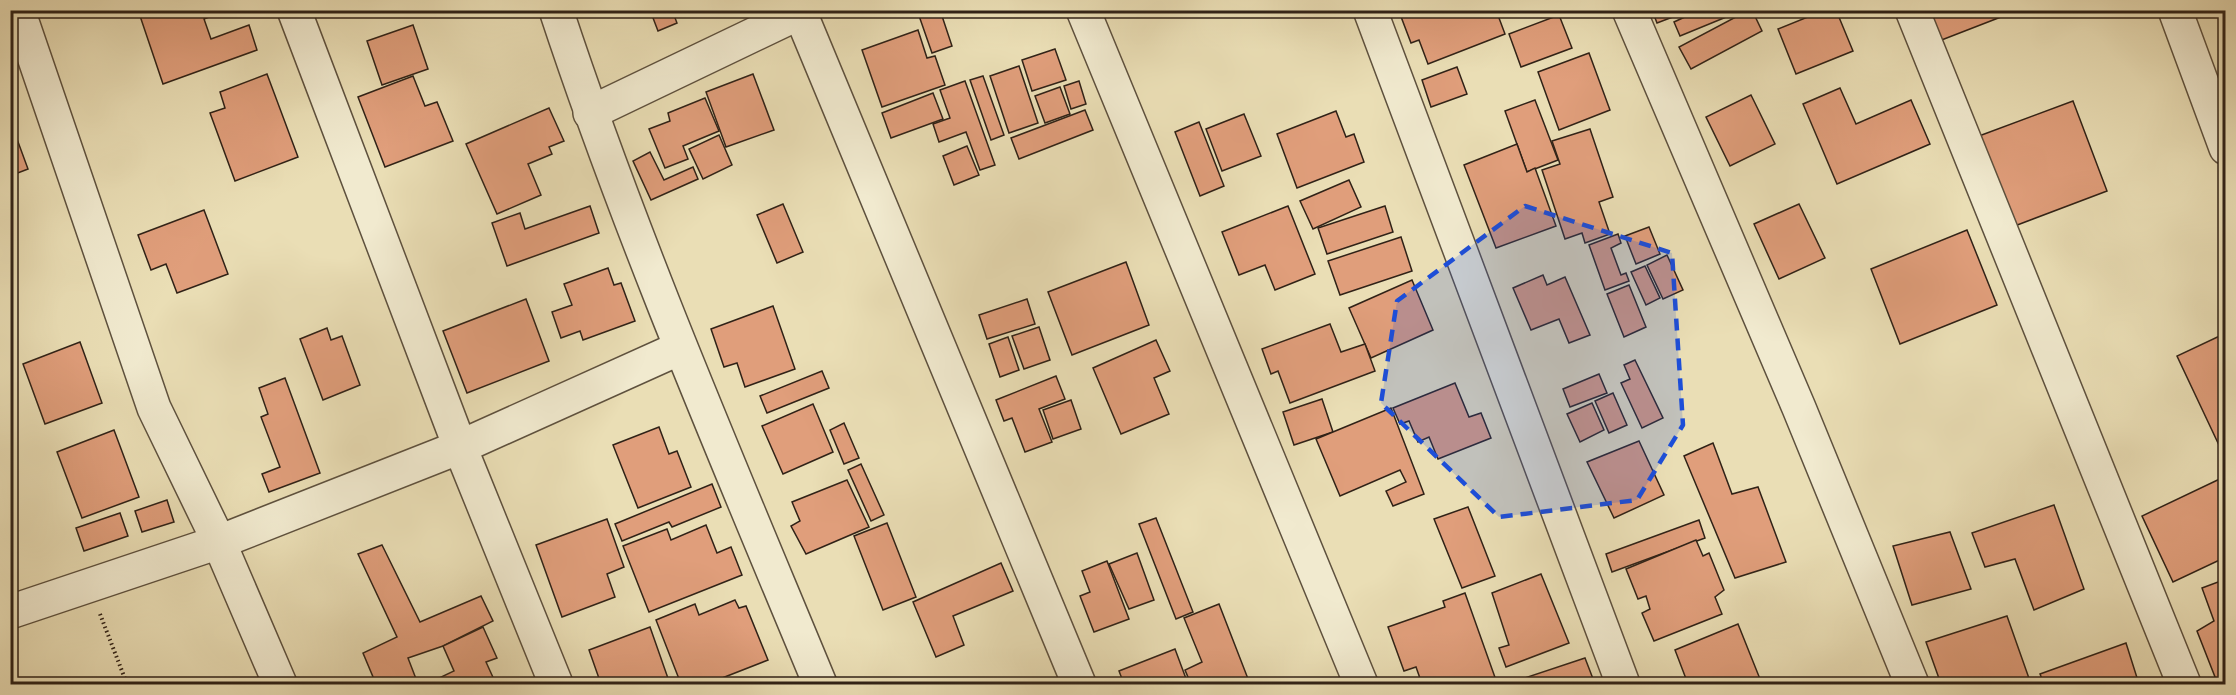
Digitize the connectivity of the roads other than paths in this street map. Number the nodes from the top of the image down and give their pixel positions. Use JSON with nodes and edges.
{"nodes":[{"id":1,"x":18,"y":10,"type":"edge"},
{"id":2,"x":294,"y":10,"type":"edge"},
{"id":3,"x":556,"y":10,"type":"edge"},
{"id":4,"x":1083,"y":10,"type":"edge"},
{"id":5,"x":1370,"y":10,"type":"edge"},
{"id":6,"x":1629,"y":10,"type":"edge"},
{"id":7,"x":1912,"y":10,"type":"edge"},
{"id":8,"x":2175,"y":10,"type":"edge"},
{"id":9,"x":802,"y":11,"type":"edge"},
{"id":10,"x":590,"y":113,"type":"junction"},
{"id":11,"x":2226,"y":148,"type":"edge"},
{"id":12,"x":681,"y":348,"type":"junction"},
{"id":13,"x":460,"y":447,"type":"junction"},
{"id":14,"x":219,"y":542,"type":"junction"},
{"id":15,"x":10,"y":612,"type":"edge"},
{"id":16,"x":279,"y":684,"type":"edge"},
{"id":17,"x":556,"y":684,"type":"edge"},
{"id":18,"x":820,"y":684,"type":"edge"},
{"id":19,"x":1079,"y":684,"type":"edge"},
{"id":20,"x":1361,"y":684,"type":"edge"},
{"id":21,"x":1623,"y":684,"type":"edge"},
{"id":22,"x":1912,"y":684,"type":"edge"},
{"id":23,"x":2184,"y":684,"type":"edge"}],
"edges":[{"from":1,"to":14,"type":"street"},
{"from":2,"to":13,"type":"street"},
{"from":3,"to":10,"type":"street"},
{"from":4,"to":20,"type":"street"},
{"from":5,"to":21,"type":"street"},
{"from":6,"to":22,"type":"street"},
{"from":7,"to":23,"type":"street"},
{"from":8,"to":11,"type":"street"},
{"from":9,"to":10,"type":"street"},
{"from":9,"to":19,"type":"street"},
{"from":10,"to":12,"type":"street"},
{"from":12,"to":13,"type":"street"},
{"from":12,"to":18,"type":"street"},
{"from":13,"to":14,"type":"street"},
{"from":13,"to":17,"type":"street"},
{"from":14,"to":15,"type":"street"},
{"from":14,"to":16,"type":"street"}]}
